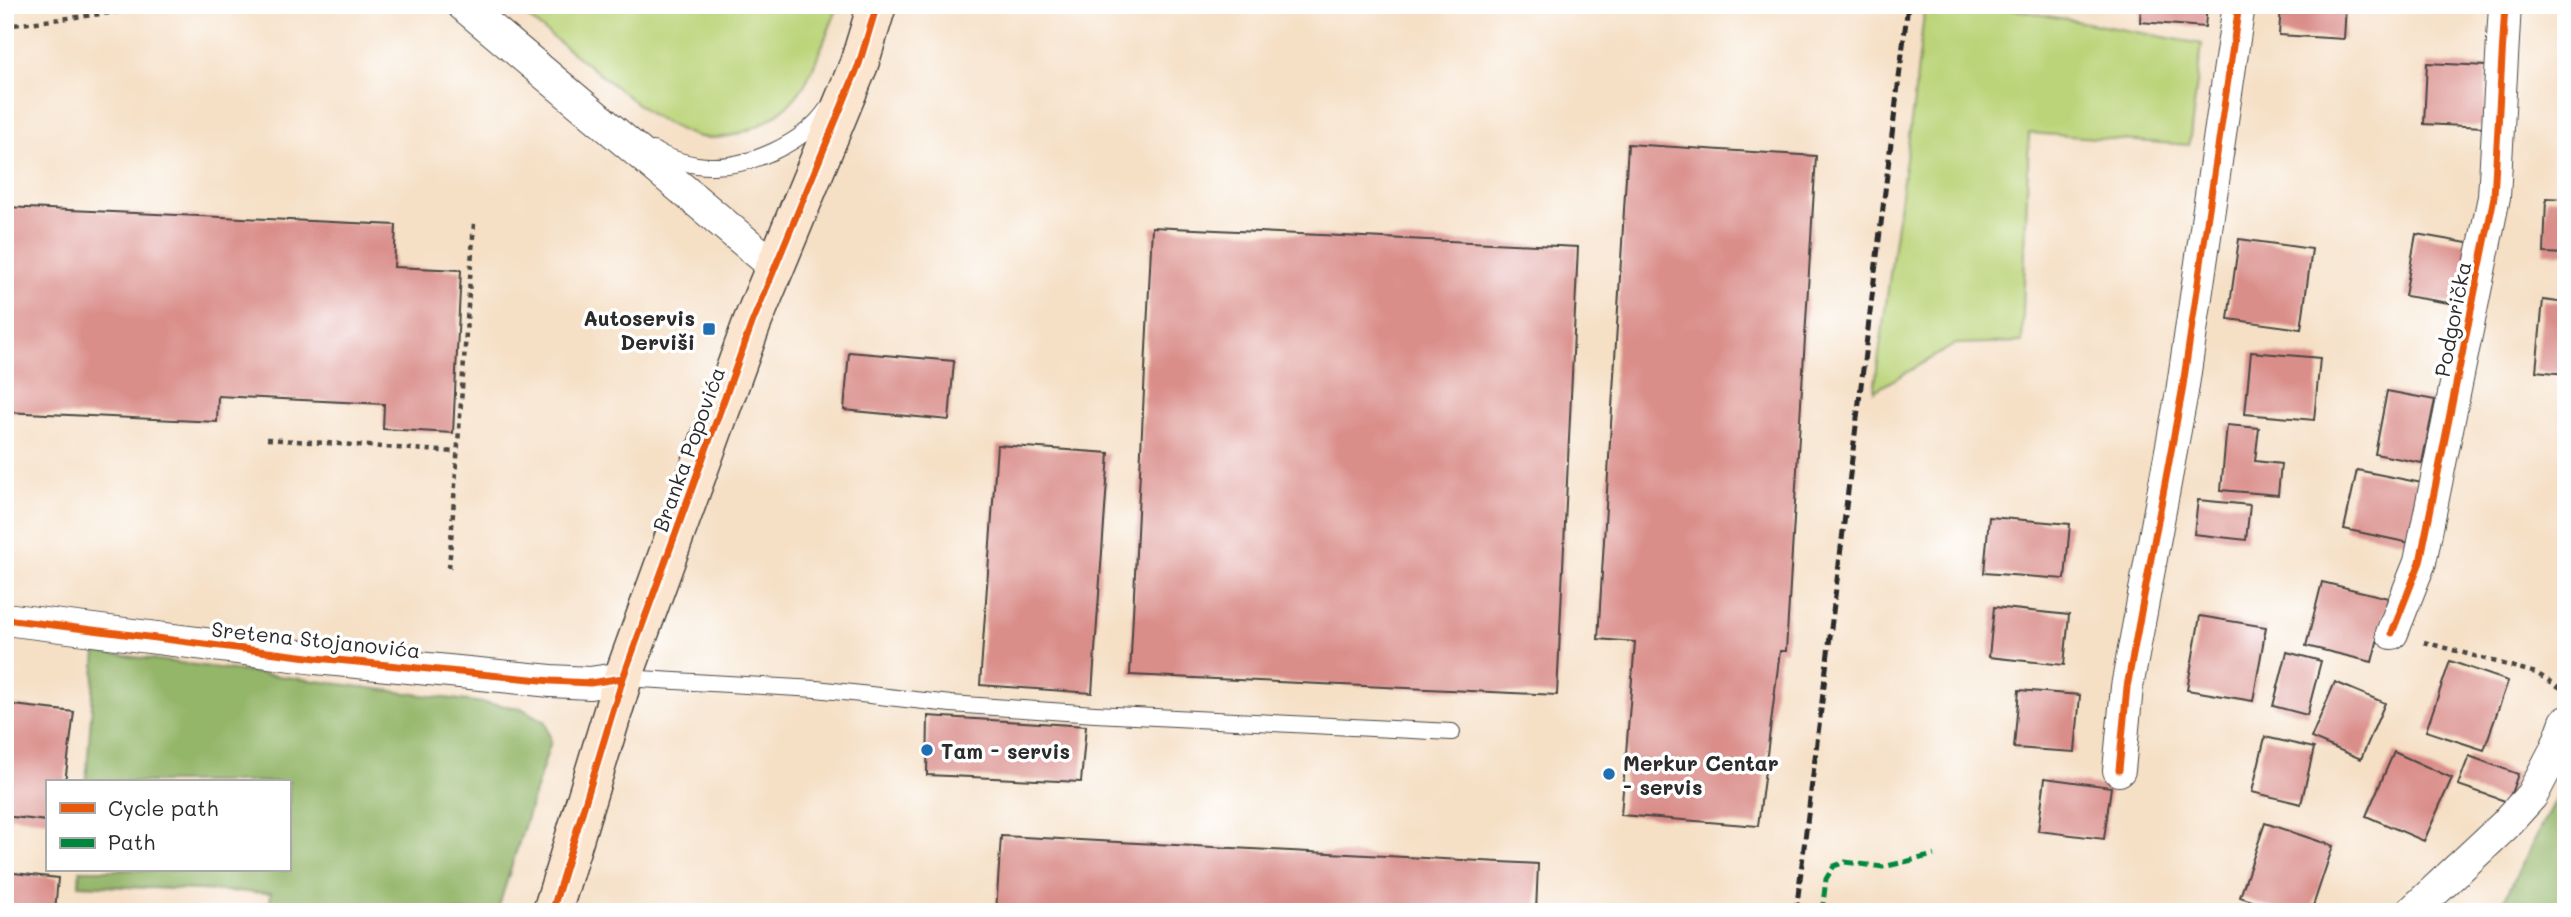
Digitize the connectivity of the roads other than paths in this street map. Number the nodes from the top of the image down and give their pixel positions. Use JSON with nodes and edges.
{"nodes":[{"id":1,"x":463,"y":5,"type":"edge"},
{"id":2,"x":877,"y":5,"type":"edge"},
{"id":3,"x":2239,"y":5,"type":"edge"},
{"id":4,"x":2504,"y":5,"type":"edge"},
{"id":5,"x":859,"y":64,"type":"junction"},
{"id":6,"x":614,"y":130,"type":"junction"},
{"id":7,"x":774,"y":266,"type":"junction"},
{"id":8,"x":5,"y":620,"type":"edge"},
{"id":9,"x":2392,"y":633,"type":"road end"},
{"id":10,"x":623,"y":678,"type":"junction"},
{"id":11,"x":2566,"y":722,"type":"edge"},
{"id":12,"x":1452,"y":732,"type":"dead end"},
{"id":13,"x":2119,"y":770,"type":"dead end"},
{"id":14,"x":552,"y":912,"type":"edge"},
{"id":15,"x":2412,"y":912,"type":"edge"}],
"edges":[{"from":1,"to":6,"type":"street"},
{"from":2,"to":5,"type":"main road","name":"Branka Popovića"},
{"from":3,"to":13,"type":"street"},
{"from":4,"to":9,"type":"street","name":"Podgorička"},
{"from":5,"to":6,"type":"lane"},
{"from":5,"to":7,"type":"main road","name":"Branka Popovića"},
{"from":6,"to":7,"type":"street"},
{"from":7,"to":10,"type":"main road","name":"Branka Popovića"},
{"from":8,"to":10,"type":"street","name":"Sretena Stojanovića"},
{"from":10,"to":12,"type":"lane"},
{"from":10,"to":14,"type":"main road","name":"Branka Popovića"},
{"from":11,"to":15,"type":"street"}]}
